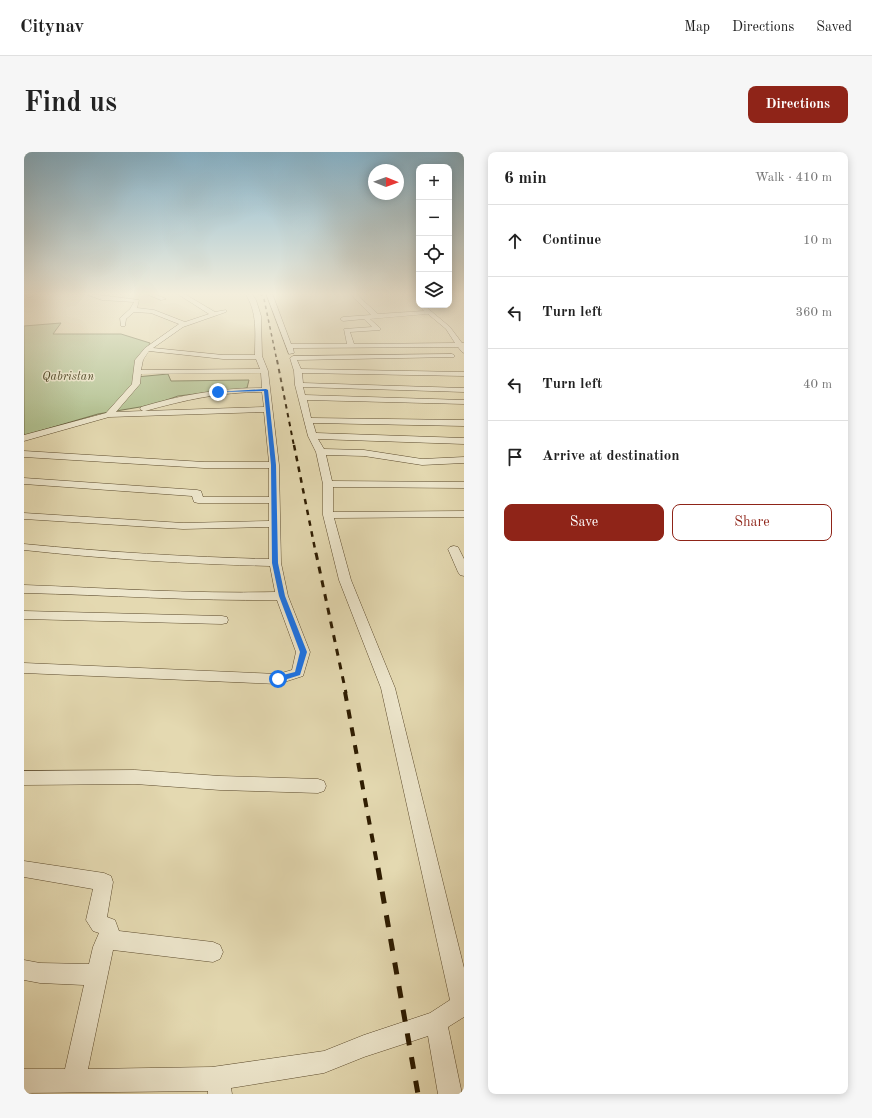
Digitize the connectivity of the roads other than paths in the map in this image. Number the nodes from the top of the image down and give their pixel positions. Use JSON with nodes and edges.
{"nodes":[{"id":1,"x":165,"y":337,"type":"edge"},
{"id":2,"x":260,"y":337,"type":"edge"},
{"id":3,"x":285,"y":337,"type":"edge"},
{"id":4,"x":348,"y":337,"type":"edge"},
{"id":5,"x":462,"y":345,"type":"edge"},
{"id":6,"x":351,"y":346,"type":"junction"},
{"id":7,"x":147,"y":348,"type":"junction"},
{"id":8,"x":291,"y":352,"type":"junction"},
{"id":9,"x":458,"y":354,"type":"edge"},
{"id":10,"x":259,"y":358,"type":"junction"},
{"id":11,"x":264,"y":371,"type":"junction"},
{"id":12,"x":138,"y":372,"type":"junction"},
{"id":13,"x":298,"y":372,"type":"junction"},
{"id":14,"x":464,"y":374,"type":"edge"},
{"id":15,"x":266,"y":390,"type":"junction"},
{"id":16,"x":464,"y":390,"type":"edge"},
{"id":17,"x":300,"y":391,"type":"junction"},
{"id":18,"x":464,"y":402,"type":"edge"},
{"id":19,"x":268,"y":409,"type":"junction"},
{"id":20,"x":139,"y":413,"type":"junction"},
{"id":21,"x":109,"y":415,"type":"junction"},
{"id":22,"x":308,"y":420,"type":"junction"},
{"id":23,"x":464,"y":422,"type":"edge"},
{"id":24,"x":312,"y":436,"type":"junction"},
{"id":25,"x":24,"y":438,"type":"edge"},
{"id":26,"x":464,"y":441,"type":"edge"},
{"id":27,"x":322,"y":452,"type":"junction"},
{"id":28,"x":24,"y":454,"type":"edge"},
{"id":29,"x":464,"y":460,"type":"edge"},
{"id":30,"x":274,"y":465,"type":"junction"},
{"id":31,"x":24,"y":481,"type":"edge"},
{"id":32,"x":328,"y":484,"type":"junction"},
{"id":33,"x":464,"y":485,"type":"edge"},
{"id":34,"x":273,"y":500,"type":"junction"},
{"id":35,"x":464,"y":514,"type":"edge"},
{"id":36,"x":328,"y":515,"type":"junction"},
{"id":37,"x":24,"y":516,"type":"edge"},
{"id":38,"x":273,"y":524,"type":"junction"},
{"id":39,"x":24,"y":547,"type":"edge"},
{"id":40,"x":454,"y":549,"type":"dead end"},
{"id":41,"x":275,"y":563,"type":"junction"},
{"id":42,"x":464,"y":572,"type":"edge"},
{"id":43,"x":24,"y":589,"type":"edge"},
{"id":44,"x":282,"y":596,"type":"junction"},
{"id":45,"x":24,"y":615,"type":"edge"},
{"id":46,"x":222,"y":620,"type":"dead end"},
{"id":47,"x":24,"y":668,"type":"edge"},
{"id":48,"x":24,"y":778,"type":"edge"},
{"id":49,"x":318,"y":786,"type":"dead end"},
{"id":50,"x":24,"y":869,"type":"edge"},
{"id":51,"x":107,"y":939,"type":"junction"},
{"id":52,"x":213,"y":952,"type":"dead end"},
{"id":53,"x":24,"y":970,"type":"edge"},
{"id":54,"x":97,"y":975,"type":"junction"},
{"id":55,"x":463,"y":1004,"type":"edge"},
{"id":56,"x":436,"y":1022,"type":"junction"},
{"id":57,"x":74,"y":1080,"type":"junction"},
{"id":58,"x":24,"y":1081,"type":"edge"},
{"id":59,"x":219,"y":1086,"type":"edge"},
{"id":60,"x":450,"y":1094,"type":"edge"}],
"edges":[{"from":1,"to":7,"type":"street"},
{"from":2,"to":10,"type":"street"},
{"from":3,"to":8,"type":"street"},
{"from":4,"to":6,"type":"street"},
{"from":5,"to":6,"type":"street"},
{"from":5,"to":9,"type":"street"},
{"from":6,"to":8,"type":"street"},
{"from":7,"to":10,"type":"street"},
{"from":7,"to":12,"type":"street"},
{"from":8,"to":9,"type":"street"},
{"from":8,"to":13,"type":"street"},
{"from":10,"to":11,"type":"street"},
{"from":11,"to":12,"type":"street"},
{"from":11,"to":15,"type":"street"},
{"from":12,"to":21,"type":"street"},
{"from":13,"to":14,"type":"street"},
{"from":13,"to":17,"type":"street"},
{"from":15,"to":19,"type":"street"},
{"from":15,"to":20,"type":"street"},
{"from":16,"to":17,"type":"street"},
{"from":17,"to":18,"type":"street"},
{"from":17,"to":22,"type":"street"},
{"from":19,"to":20,"type":"street"},
{"from":19,"to":30,"type":"street"},
{"from":20,"to":21,"type":"street"},
{"from":21,"to":25,"type":"street"},
{"from":22,"to":23,"type":"street"},
{"from":22,"to":24,"type":"street"},
{"from":24,"to":26,"type":"street"},
{"from":24,"to":27,"type":"street"},
{"from":27,"to":29,"type":"street"},
{"from":27,"to":32,"type":"street"},
{"from":28,"to":30,"type":"street"},
{"from":30,"to":34,"type":"street"},
{"from":31,"to":34,"type":"street"},
{"from":32,"to":33,"type":"street"},
{"from":32,"to":36,"type":"street"},
{"from":34,"to":38,"type":"street"},
{"from":35,"to":36,"type":"street"},
{"from":36,"to":55,"type":"street"},
{"from":37,"to":38,"type":"street"},
{"from":38,"to":41,"type":"street"},
{"from":39,"to":41,"type":"street"},
{"from":40,"to":42,"type":"street"},
{"from":41,"to":44,"type":"street"},
{"from":43,"to":44,"type":"street"},
{"from":44,"to":47,"type":"street"},
{"from":45,"to":46,"type":"street"},
{"from":48,"to":49,"type":"street"},
{"from":50,"to":51,"type":"street"},
{"from":51,"to":52,"type":"street"},
{"from":51,"to":54,"type":"street"},
{"from":53,"to":54,"type":"street"},
{"from":54,"to":57,"type":"street"},
{"from":55,"to":56,"type":"street"},
{"from":56,"to":59,"type":"street"},
{"from":56,"to":60,"type":"street"},
{"from":57,"to":58,"type":"street"},
{"from":57,"to":59,"type":"street"}]}
